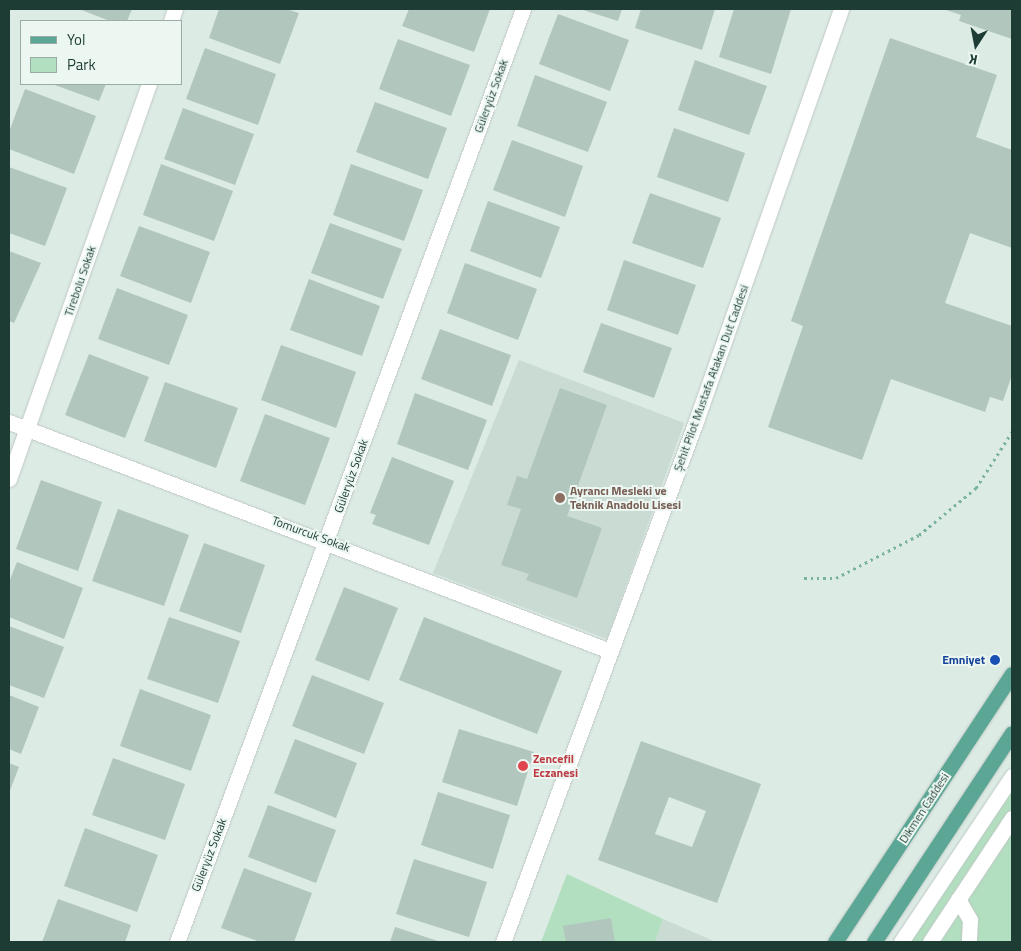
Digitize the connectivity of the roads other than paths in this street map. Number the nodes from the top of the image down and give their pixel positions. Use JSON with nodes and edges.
{"nodes":[{"id":1,"x":523,"y":9,"type":"edge"},
{"id":2,"x":841,"y":9,"type":"edge"},
{"id":3,"x":149,"y":85,"type":"edge"},
{"id":4,"x":9,"y":422,"type":"edge"},
{"id":5,"x":28,"y":429,"type":"junction"},
{"id":6,"x":9,"y":478,"type":"edge"},
{"id":7,"x":328,"y":540,"type":"junction"},
{"id":8,"x":610,"y":651,"type":"junction"},
{"id":9,"x":1012,"y":674,"type":"edge"},
{"id":10,"x":1012,"y":733,"type":"edge"},
{"id":11,"x":1012,"y":776,"type":"edge"},
{"id":12,"x":1012,"y":818,"type":"edge"},
{"id":13,"x":958,"y":898,"type":"junction"},
{"id":14,"x":177,"y":942,"type":"edge"},
{"id":15,"x":503,"y":942,"type":"edge"},
{"id":16,"x":835,"y":942,"type":"edge"},
{"id":17,"x":874,"y":942,"type":"edge"},
{"id":18,"x":901,"y":942,"type":"edge"},
{"id":19,"x":930,"y":942,"type":"edge"},
{"id":20,"x":968,"y":942,"type":"edge"}],
"edges":[{"from":1,"to":7,"type":"street","name":"Güleryüz Sokak"},
{"from":2,"to":8,"type":"street","name":"Şehit Pilot Mustafa Atakan Dut Caddesi"},
{"from":3,"to":5,"type":"street","name":"Tirebolu Sokak"},
{"from":4,"to":5,"type":"street","name":"Tomurcuk Sokak"},
{"from":5,"to":6,"type":"street","name":"Tirebolu Sokak"},
{"from":5,"to":7,"type":"street","name":"Tomurcuk Sokak"},
{"from":7,"to":8,"type":"street","name":"Tomurcuk Sokak"},
{"from":7,"to":14,"type":"street","name":"Güleryüz Sokak"},
{"from":8,"to":15,"type":"street","name":"Şehit Pilot Mustafa Atakan Dut Caddesi"},
{"from":9,"to":16,"type":"main road","name":"Dikmen Caddesi"},
{"from":10,"to":17,"type":"main road"},
{"from":11,"to":18,"type":"street"},
{"from":12,"to":13,"type":"street"},
{"from":13,"to":19,"type":"street"},
{"from":13,"to":20,"type":"street"}]}
